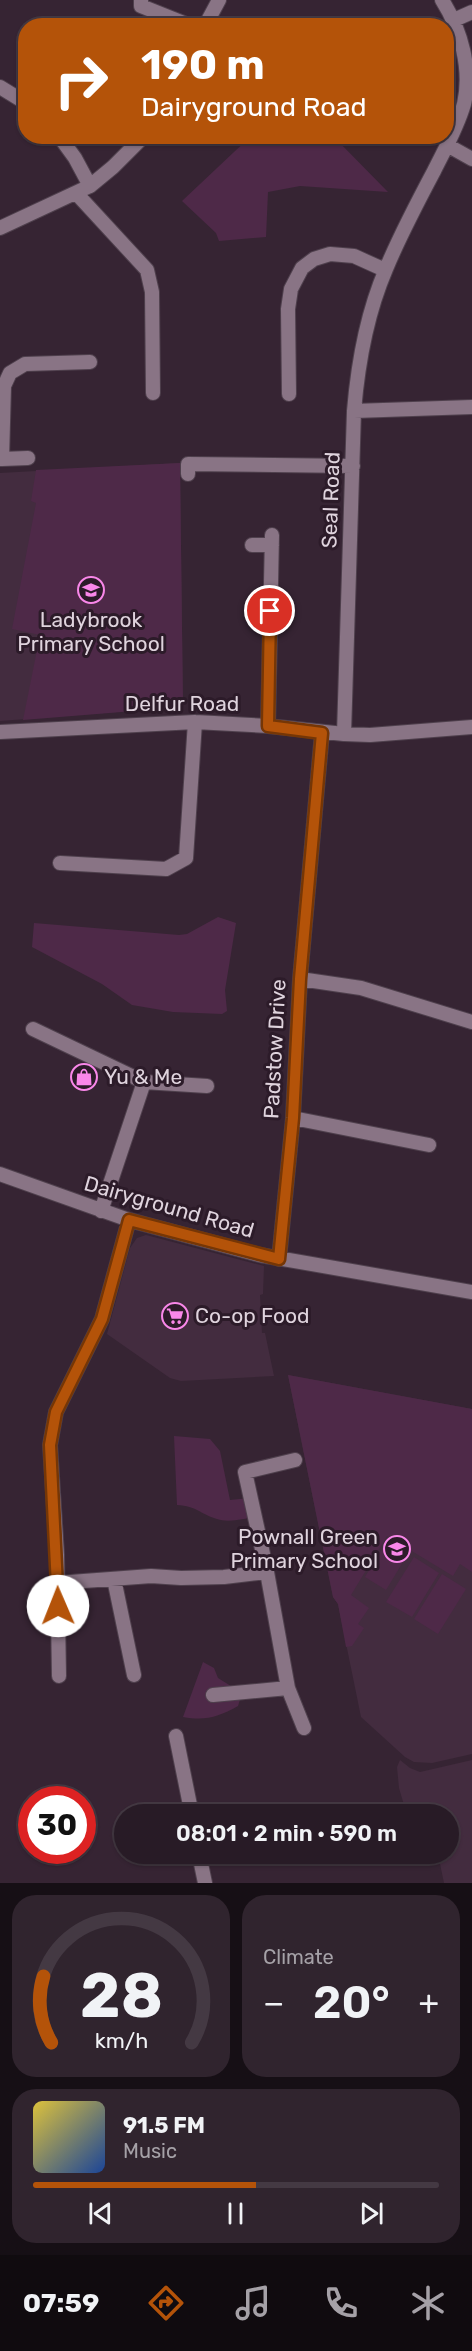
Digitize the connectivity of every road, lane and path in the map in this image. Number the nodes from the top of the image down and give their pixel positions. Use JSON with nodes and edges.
{"nodes":[{"id":1,"x":141,"y":0,"type":"edge"},
{"id":2,"x":219,"y":0,"type":"edge"},
{"id":3,"x":442,"y":0,"type":"edge"},
{"id":4,"x":472,"y":12,"type":"edge"},
{"id":5,"x":171,"y":18,"type":"edge"},
{"id":6,"x":210,"y":18,"type":"edge"},
{"id":7,"x":453,"y":18,"type":"edge"},
{"id":8,"x":454,"y":20,"type":"joint"},
{"id":9,"x":0,"y":87,"type":"edge"},
{"id":10,"x":18,"y":98,"type":"edge"},
{"id":11,"x":454,"y":126,"type":"edge"},
{"id":12,"x":454,"y":143,"type":"edge"},
{"id":13,"x":64,"y":144,"type":"edge"},
{"id":14,"x":136,"y":144,"type":"edge"},
{"id":15,"x":446,"y":144,"type":"edge"},
{"id":16,"x":472,"y":159,"type":"edge"},
{"id":17,"x":90,"y":186,"type":"junction"},
{"id":18,"x":76,"y":193,"type":"junction"},
{"id":19,"x":0,"y":228,"type":"edge"},
{"id":20,"x":385,"y":270,"type":"junction"},
{"id":21,"x":90,"y":362,"type":"dead end"},
{"id":22,"x":153,"y":393,"type":"dead end"},
{"id":23,"x":289,"y":394,"type":"dead end"},
{"id":24,"x":472,"y":407,"type":"edge"},
{"id":25,"x":354,"y":411,"type":"junction"},
{"id":26,"x":28,"y":458,"type":"dead end"},
{"id":27,"x":1,"y":459,"type":"edge"},
{"id":28,"x":353,"y":466,"type":"junction"},
{"id":29,"x":188,"y":474,"type":"dead end"},
{"id":30,"x":252,"y":545,"type":"dead end"},
{"id":31,"x":195,"y":722,"type":"junction"},
{"id":32,"x":268,"y":726,"type":"junction"},
{"id":33,"x":472,"y":727,"type":"edge"},
{"id":34,"x":0,"y":732,"type":"edge"},
{"id":35,"x":322,"y":733,"type":"junction"},
{"id":36,"x":344,"y":734,"type":"junction"},
{"id":37,"x":60,"y":863,"type":"dead end"},
{"id":38,"x":300,"y":979,"type":"junction"},
{"id":39,"x":472,"y":1022,"type":"edge"},
{"id":40,"x":33,"y":1029,"type":"dead end"},
{"id":41,"x":144,"y":1082,"type":"junction"},
{"id":42,"x":207,"y":1086,"type":"dead end"},
{"id":43,"x":293,"y":1118,"type":"junction"},
{"id":44,"x":429,"y":1144,"type":"dead end"},
{"id":45,"x":0,"y":1174,"type":"edge"},
{"id":46,"x":101,"y":1211,"type":"junction"},
{"id":47,"x":129,"y":1220,"type":"junction"},
{"id":48,"x":279,"y":1259,"type":"junction"},
{"id":49,"x":472,"y":1292,"type":"edge"},
{"id":50,"x":295,"y":1460,"type":"dead end"},
{"id":51,"x":267,"y":1572,"type":"junction"},
{"id":52,"x":114,"y":1579,"type":"junction"},
{"id":53,"x":57,"y":1583,"type":"junction"},
{"id":54,"x":134,"y":1675,"type":"dead end"},
{"id":55,"x":59,"y":1676,"type":"dead end"},
{"id":56,"x":288,"y":1688,"type":"junction"},
{"id":57,"x":213,"y":1695,"type":"dead end"},
{"id":58,"x":304,"y":1728,"type":"dead end"},
{"id":59,"x":176,"y":1736,"type":"dead end"},
{"id":60,"x":190,"y":1804,"type":"edge"},
{"id":61,"x":202,"y":1864,"type":"edge"},
{"id":62,"x":205,"y":1883,"type":"edge"}],
"edges":[{"from":1,"to":5,"type":"street"},
{"from":2,"to":6,"type":"street"},
{"from":3,"to":7,"type":"street","name":"Seal Road"},
{"from":4,"to":8,"type":"street"},
{"from":8,"to":11,"type":"street","name":"Seal Road"},
{"from":9,"to":10,"type":"street"},
{"from":12,"to":16,"type":"street"},
{"from":13,"to":17,"type":"street"},
{"from":14,"to":17,"type":"street"},
{"from":15,"to":20,"type":"street","name":"Seal Road"},
{"from":17,"to":18,"type":"street"},
{"from":18,"to":19,"type":"street"},
{"from":18,"to":22,"type":"street"},
{"from":20,"to":23,"type":"street"},
{"from":20,"to":25,"type":"street","name":"Seal Road"},
{"from":21,"to":27,"type":"street"},
{"from":24,"to":25,"type":"street"},
{"from":25,"to":28,"type":"street","name":"Seal Road"},
{"from":26,"to":27,"type":"street"},
{"from":28,"to":29,"type":"street"},
{"from":28,"to":36,"type":"street","name":"Seal Road"},
{"from":30,"to":32,"type":"street"},
{"from":31,"to":32,"type":"street","name":"Delfur Road"},
{"from":31,"to":34,"type":"street","name":"Delfur Road"},
{"from":31,"to":37,"type":"street"},
{"from":32,"to":35,"type":"street","name":"Delfur Road"},
{"from":33,"to":36,"type":"street","name":"Delfur Road"},
{"from":35,"to":36,"type":"street","name":"Delfur Road"},
{"from":35,"to":38,"type":"street","name":"Padstow Drive"},
{"from":38,"to":39,"type":"street"},
{"from":38,"to":43,"type":"street","name":"Padstow Drive"},
{"from":40,"to":41,"type":"street"},
{"from":41,"to":42,"type":"street"},
{"from":41,"to":46,"type":"street"},
{"from":43,"to":44,"type":"street"},
{"from":43,"to":48,"type":"street","name":"Padstow Drive"},
{"from":45,"to":46,"type":"street","name":"Dairyground Road"},
{"from":46,"to":47,"type":"street","name":"Dairyground Road"},
{"from":47,"to":48,"type":"street","name":"Dairyground Road"},
{"from":47,"to":53,"type":"street"},
{"from":48,"to":49,"type":"street","name":"Dairyground Road"},
{"from":50,"to":51,"type":"street"},
{"from":51,"to":52,"type":"street"},
{"from":51,"to":56,"type":"street"},
{"from":52,"to":53,"type":"street"},
{"from":52,"to":54,"type":"street"},
{"from":53,"to":55,"type":"street"},
{"from":56,"to":57,"type":"street"},
{"from":56,"to":58,"type":"street"},
{"from":59,"to":60,"type":"street"},
{"from":61,"to":62,"type":"street"}]}
